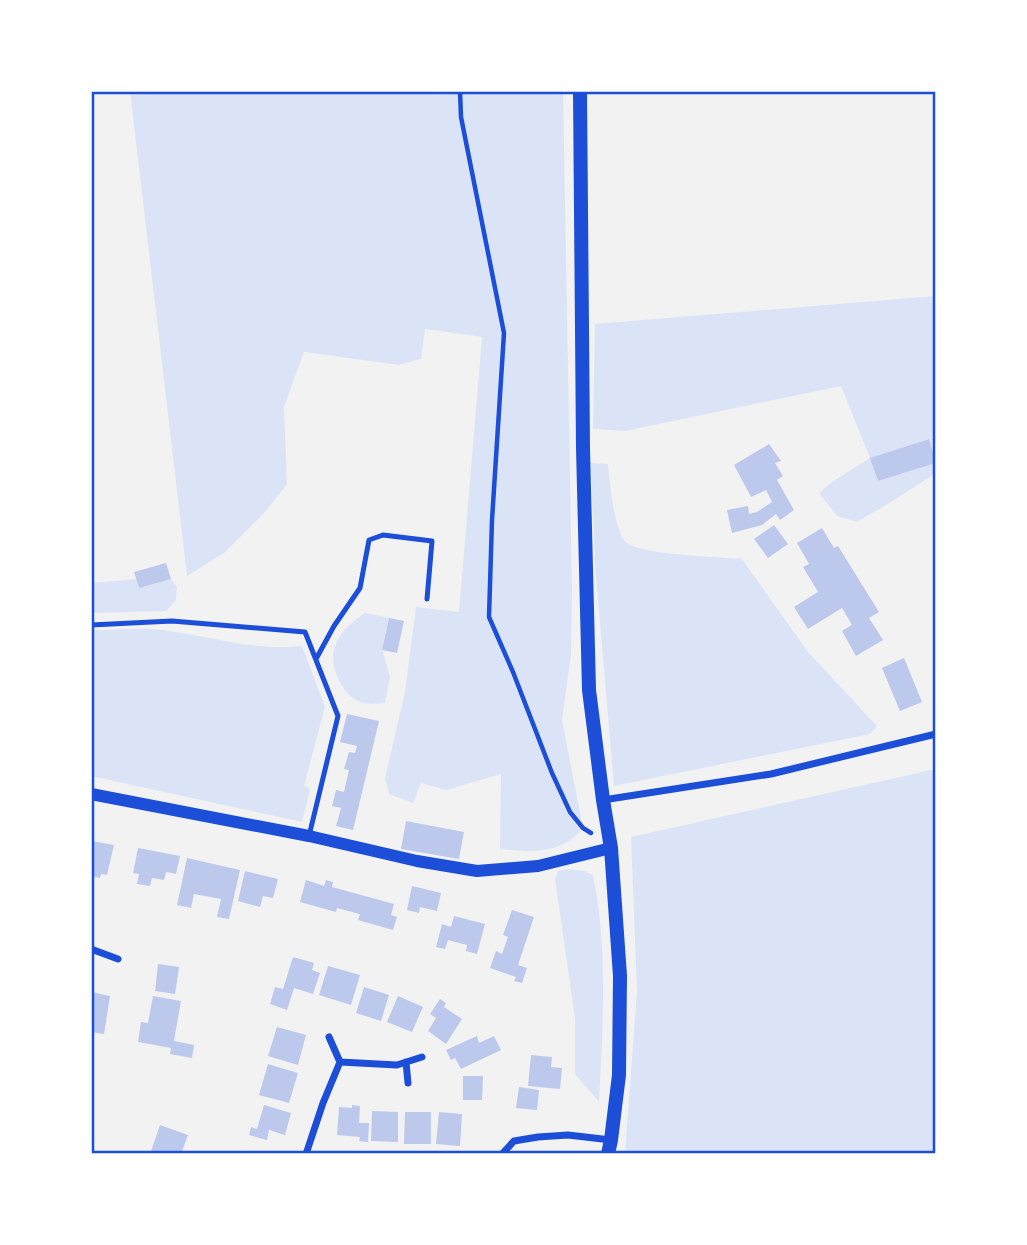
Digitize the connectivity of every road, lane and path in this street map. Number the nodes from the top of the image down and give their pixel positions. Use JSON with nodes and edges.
{"nodes":[{"id":1,"x":460,"y":91,"type":"edge"},
{"id":2,"x":580,"y":91,"type":"edge"},
{"id":3,"x":427,"y":599,"type":"dead end"},
{"id":4,"x":91,"y":625,"type":"edge"},
{"id":5,"x":316,"y":659,"type":"junction"},
{"id":6,"x":936,"y":734,"type":"edge"},
{"id":7,"x":91,"y":794,"type":"edge"},
{"id":8,"x":603,"y":800,"type":"junction"},
{"id":9,"x":309,"y":836,"type":"junction"},
{"id":10,"x":611,"y":848,"type":"junction"},
{"id":11,"x":91,"y":950,"type":"edge"},
{"id":12,"x":118,"y":959,"type":"dead end"},
{"id":13,"x":329,"y":1037,"type":"dead end"},
{"id":14,"x":422,"y":1057,"type":"dead end"},
{"id":15,"x":340,"y":1062,"type":"junction"},
{"id":16,"x":406,"y":1062,"type":"junction"},
{"id":17,"x":408,"y":1083,"type":"dead end"},
{"id":18,"x":610,"y":1147,"type":"edge"},
{"id":19,"x":306,"y":1154,"type":"edge"},
{"id":20,"x":502,"y":1154,"type":"edge"}],
"edges":[{"from":1,"to":10,"type":"path"},
{"from":2,"to":8,"type":"main road"},
{"from":3,"to":5,"type":"lane"},
{"from":4,"to":5,"type":"lane"},
{"from":5,"to":9,"type":"lane"},
{"from":6,"to":8,"type":"street"},
{"from":7,"to":9,"type":"street"},
{"from":8,"to":10,"type":"main road"},
{"from":9,"to":10,"type":"street"},
{"from":10,"to":18,"type":"main road"},
{"from":11,"to":12,"type":"street"},
{"from":13,"to":15,"type":"street"},
{"from":14,"to":16,"type":"street"},
{"from":15,"to":16,"type":"street"},
{"from":15,"to":19,"type":"street"},
{"from":16,"to":17,"type":"street"},
{"from":18,"to":20,"type":"street"}]}
